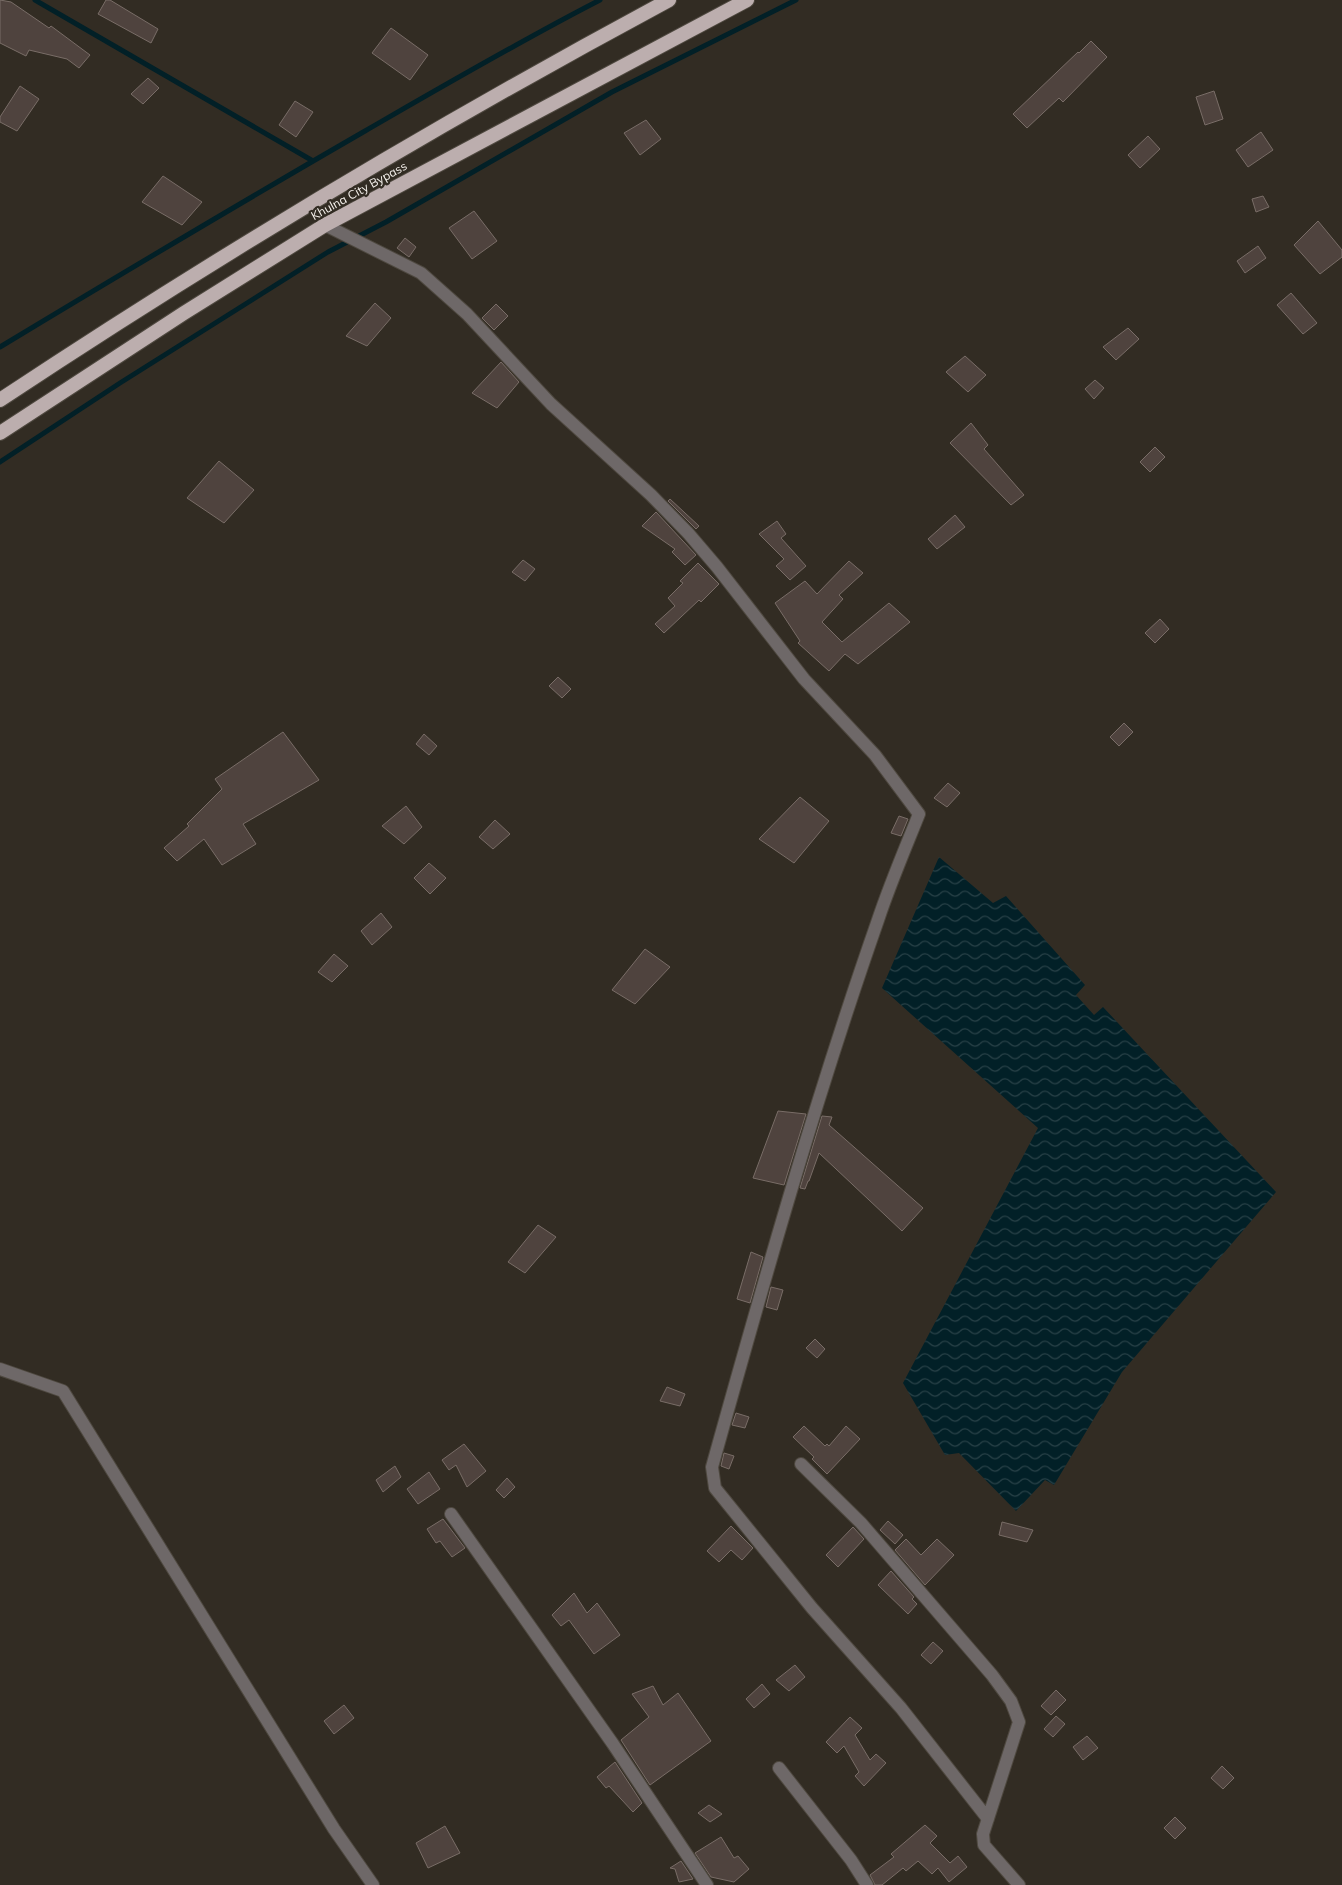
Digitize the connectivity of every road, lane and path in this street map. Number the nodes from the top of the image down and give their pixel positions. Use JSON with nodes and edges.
{"nodes":[{"id":1,"x":669,"y":0,"type":"edge"},
{"id":2,"x":747,"y":0,"type":"edge"},
{"id":3,"x":325,"y":225,"type":"junction"},
{"id":4,"x":0,"y":400,"type":"edge"},
{"id":5,"x":0,"y":433,"type":"edge"},
{"id":6,"x":0,"y":1369,"type":"edge"},
{"id":7,"x":801,"y":1464,"type":"dead end"},
{"id":8,"x":451,"y":1514,"type":"dead end"},
{"id":9,"x":779,"y":1768,"type":"dead end"},
{"id":10,"x":988,"y":1820,"type":"junction"},
{"id":11,"x":373,"y":1885,"type":"edge"},
{"id":12,"x":707,"y":1885,"type":"edge"},
{"id":13,"x":867,"y":1885,"type":"edge"},
{"id":14,"x":1019,"y":1885,"type":"edge"}],
"edges":[{"from":1,"to":4,"type":"highway","name":"Khulna City Bypass"},
{"from":2,"to":3,"type":"highway","name":"Khulna City Bypass"},
{"from":3,"to":5,"type":"highway","name":"Khulna City Bypass"},
{"from":3,"to":10,"type":"street"},
{"from":6,"to":11,"type":"street"},
{"from":7,"to":10,"type":"street"},
{"from":8,"to":12,"type":"street"},
{"from":9,"to":13,"type":"street"},
{"from":10,"to":14,"type":"street"}]}
